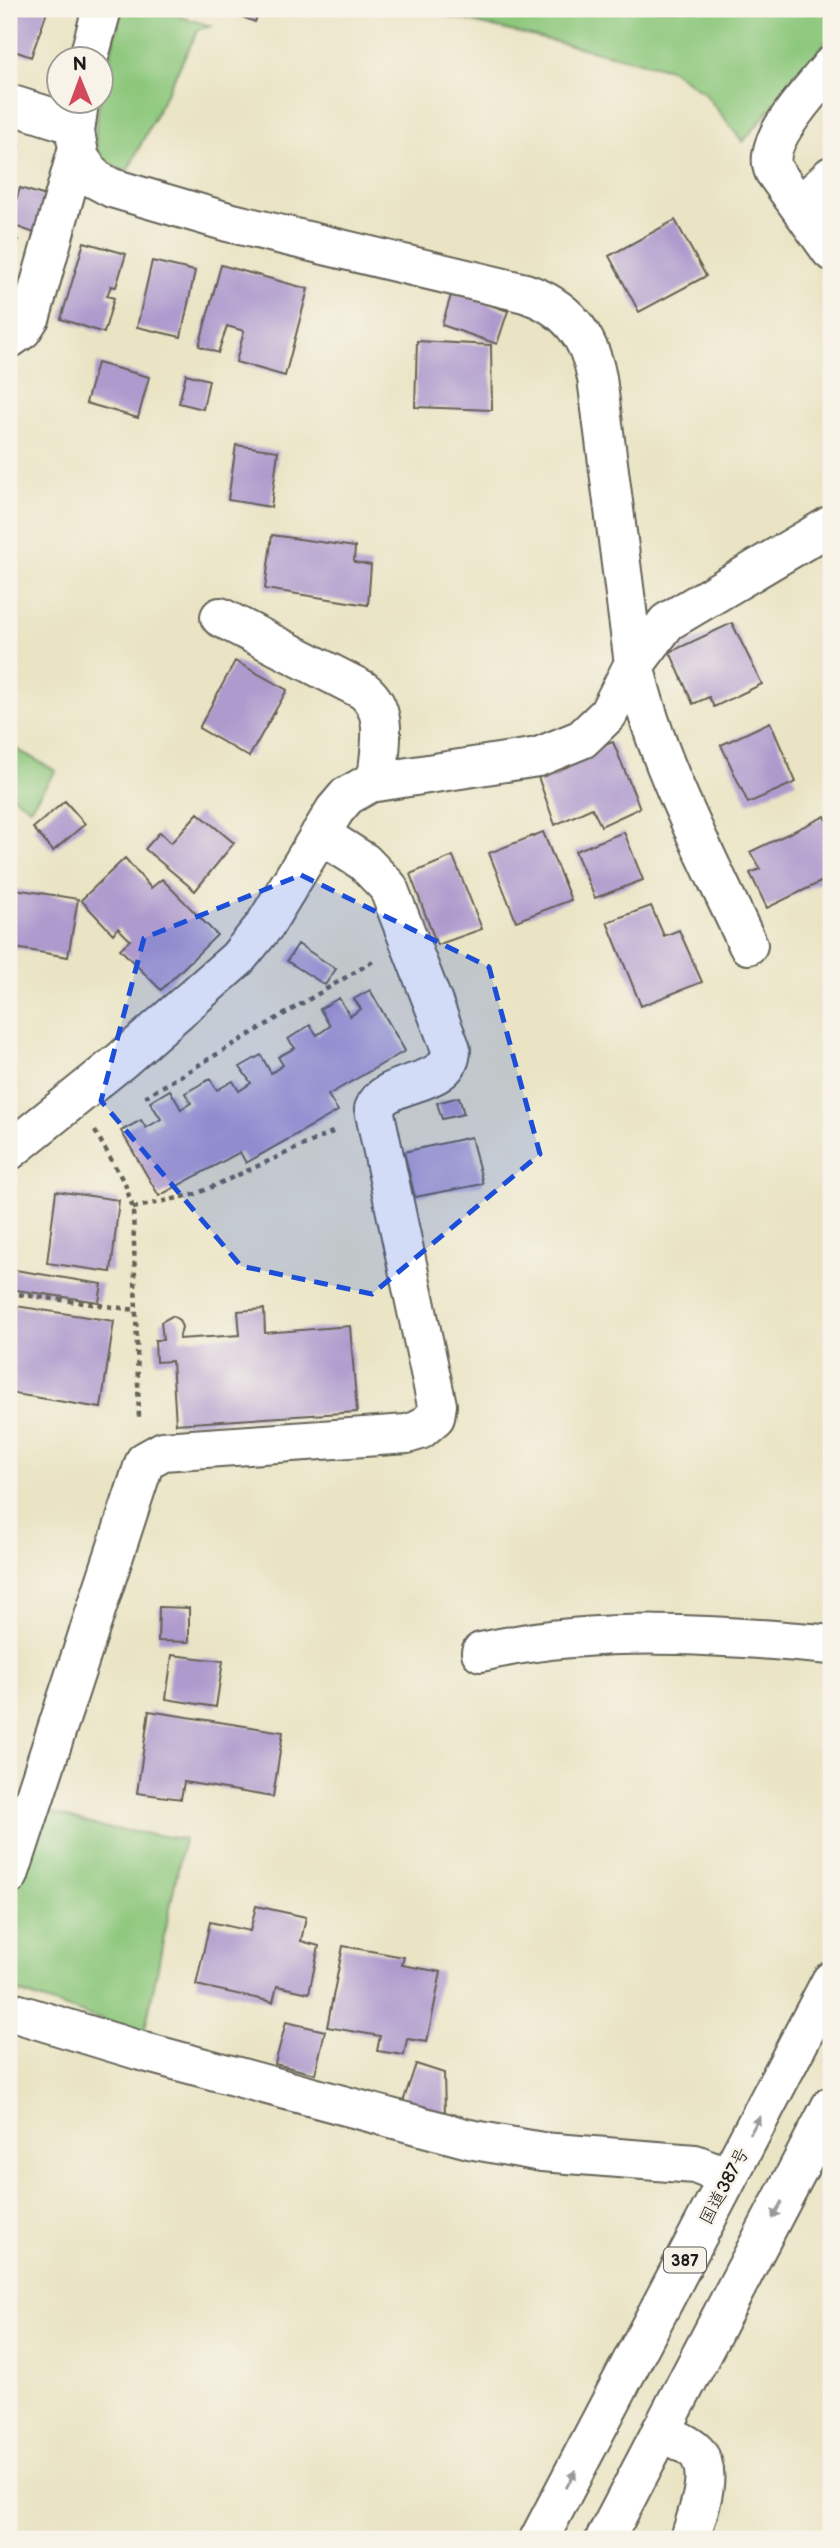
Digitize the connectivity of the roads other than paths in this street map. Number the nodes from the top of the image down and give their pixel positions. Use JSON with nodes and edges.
{"nodes":[{"id":1,"x":102,"y":9,"type":"edge"},
{"id":2,"x":92,"y":46,"type":"edge"},
{"id":3,"x":831,"y":66,"type":"edge"},
{"id":4,"x":9,"y":104,"type":"edge"},
{"id":5,"x":77,"y":126,"type":"edge"},
{"id":6,"x":831,"y":176,"type":"edge"},
{"id":7,"x":800,"y":207,"type":"junction"},
{"id":8,"x":831,"y":251,"type":"edge"},
{"id":9,"x":9,"y":339,"type":"edge"},
{"id":10,"x":831,"y":525,"type":"edge"},
{"id":11,"x":220,"y":617,"type":"dead end"},
{"id":12,"x":634,"y":664,"type":"junction"},
{"id":13,"x":377,"y":782,"type":"junction"},
{"id":14,"x":320,"y":834,"type":"junction"},
{"id":15,"x":748,"y":945,"type":"dead end"},
{"id":16,"x":9,"y":1151,"type":"edge"},
{"id":17,"x":831,"y":1645,"type":"edge"},
{"id":18,"x":481,"y":1652,"type":"dead end"},
{"id":19,"x":9,"y":1875,"type":"edge"},
{"id":20,"x":829,"y":1989,"type":"edge"},
{"id":21,"x":9,"y":2011,"type":"edge"},
{"id":22,"x":831,"y":2106,"type":"edge"},
{"id":23,"x":728,"y":2177,"type":"junction"},
{"id":24,"x":661,"y":2431,"type":"junction"},
{"id":25,"x":539,"y":2539,"type":"edge"},
{"id":26,"x":605,"y":2539,"type":"edge"},
{"id":27,"x":690,"y":2539,"type":"edge"}],
"edges":[{"from":1,"to":2,"type":"main road"},
{"from":3,"to":7,"type":"main road"},
{"from":4,"to":5,"type":"main road"},
{"from":5,"to":9,"type":"main road"},
{"from":5,"to":12,"type":"main road"},
{"from":6,"to":7,"type":"main road"},
{"from":7,"to":8,"type":"main road"},
{"from":10,"to":12,"type":"main road"},
{"from":11,"to":13,"type":"main road"},
{"from":12,"to":13,"type":"main road"},
{"from":12,"to":15,"type":"main road"},
{"from":13,"to":14,"type":"main road"},
{"from":14,"to":16,"type":"main road"},
{"from":14,"to":19,"type":"main road"},
{"from":17,"to":18,"type":"main road"},
{"from":23,"to":20,"type":"main road","name":"国道387号","number":"387","one_way":true},
{"from":21,"to":23,"type":"main road"},
{"from":22,"to":24,"type":"main road","one_way":true},
{"from":25,"to":23,"type":"main road","name":"国道387号","number":"387","one_way":true},
{"from":24,"to":26,"type":"main road"},
{"from":24,"to":27,"type":"main road"}]}
